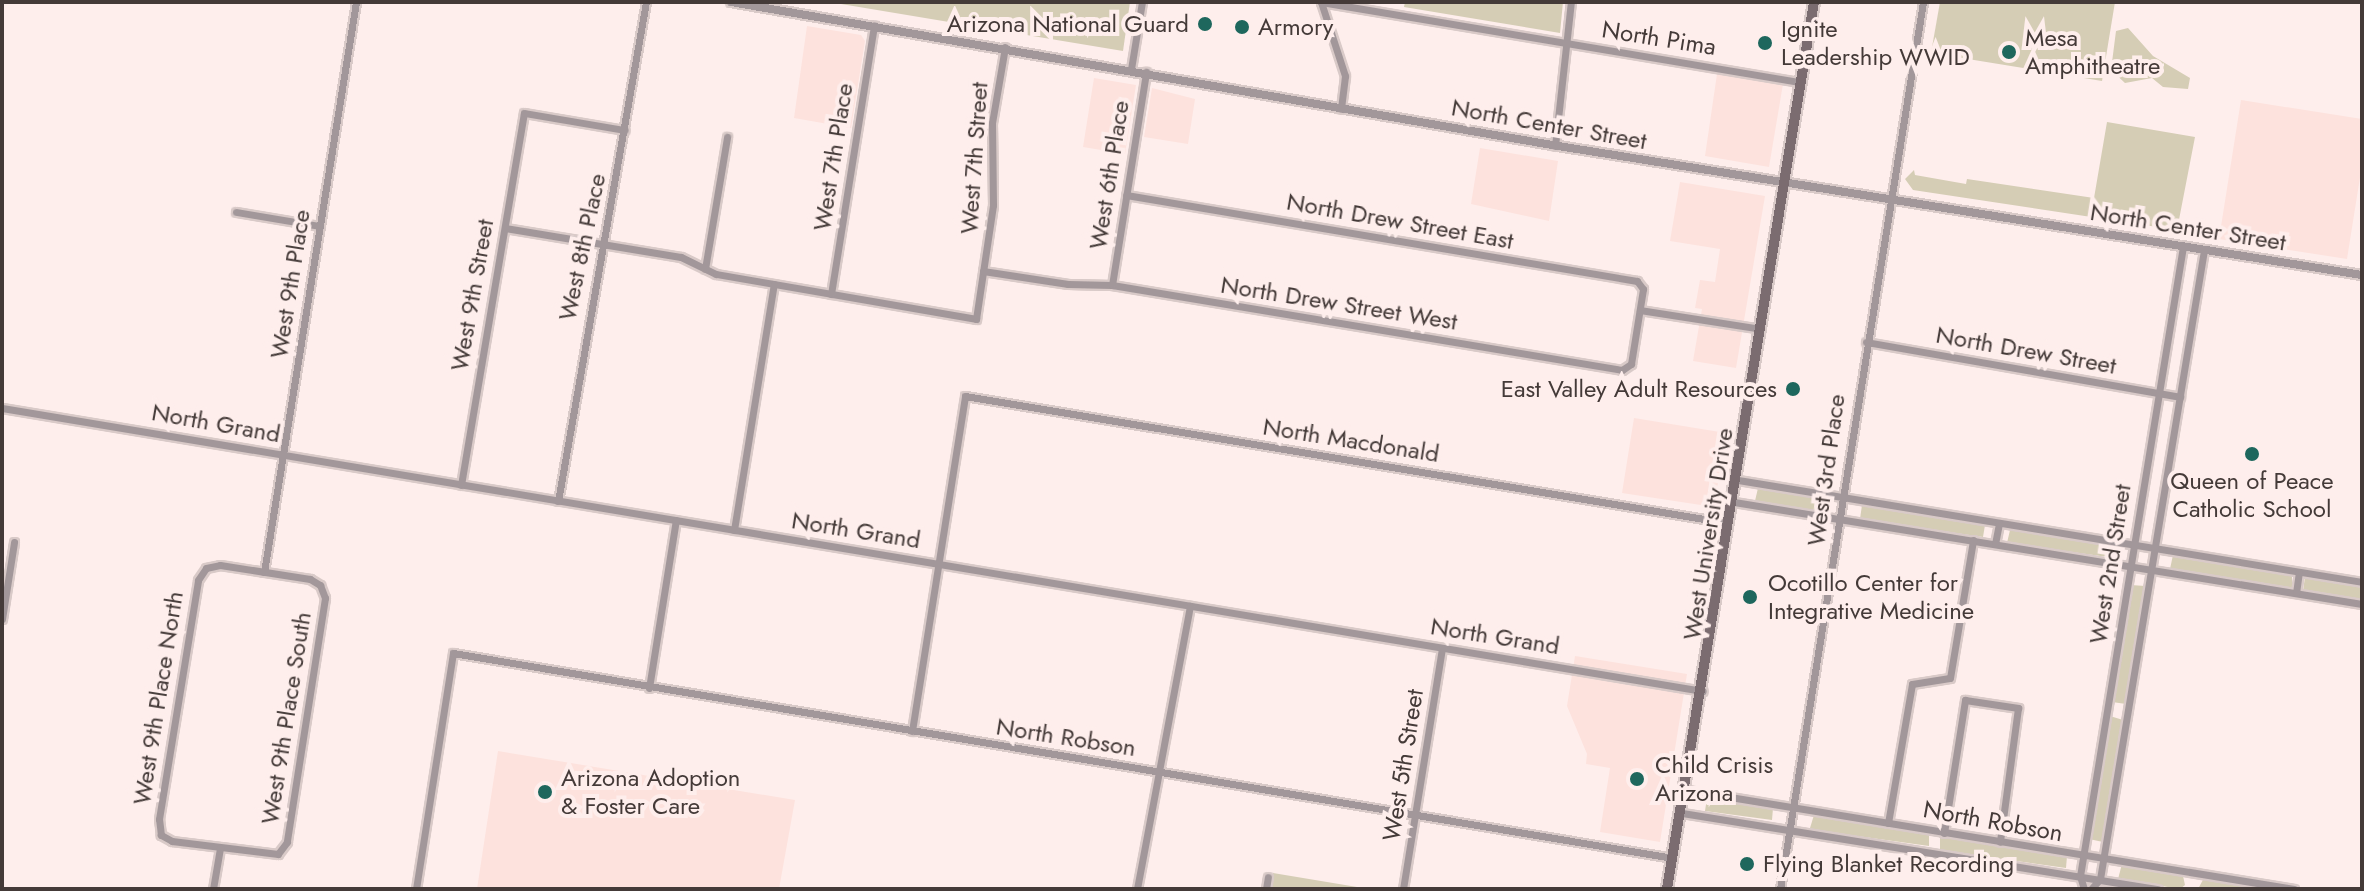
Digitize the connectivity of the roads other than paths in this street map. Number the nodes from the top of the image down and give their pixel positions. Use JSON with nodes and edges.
{"nodes":[{"id":1,"x":356,"y":2,"type":"edge"},
{"id":2,"x":646,"y":2,"type":"edge"},
{"id":3,"x":731,"y":2,"type":"edge"},
{"id":4,"x":1142,"y":2,"type":"edge"},
{"id":5,"x":1321,"y":2,"type":"edge"},
{"id":6,"x":1571,"y":2,"type":"edge"},
{"id":7,"x":1814,"y":2,"type":"edge"},
{"id":8,"x":1923,"y":2,"type":"edge"},
{"id":9,"x":754,"y":4,"type":"edge"},
{"id":10,"x":874,"y":25,"type":"junction"},
{"id":11,"x":1566,"y":43,"type":"junction"},
{"id":12,"x":1005,"y":47,"type":"junction"},
{"id":13,"x":1131,"y":69,"type":"junction"},
{"id":14,"x":1146,"y":72,"type":"junction"},
{"id":15,"x":1801,"y":82,"type":"junction"},
{"id":16,"x":1341,"y":109,"type":"junction"},
{"id":17,"x":625,"y":130,"type":"junction"},
{"id":18,"x":727,"y":137,"type":"dead end"},
{"id":19,"x":1555,"y":146,"type":"junction"},
{"id":20,"x":1785,"y":184,"type":"junction"},
{"id":21,"x":1126,"y":195,"type":"junction"},
{"id":22,"x":1891,"y":199,"type":"junction"},
{"id":23,"x":236,"y":212,"type":"dead end"},
{"id":24,"x":320,"y":226,"type":"junction"},
{"id":25,"x":505,"y":228,"type":"junction"},
{"id":26,"x":602,"y":244,"type":"junction"},
{"id":27,"x":2183,"y":246,"type":"junction"},
{"id":28,"x":2204,"y":250,"type":"junction"},
{"id":29,"x":705,"y":269,"type":"junction"},
{"id":30,"x":983,"y":271,"type":"junction"},
{"id":31,"x":2362,"y":275,"type":"edge"},
{"id":32,"x":774,"y":284,"type":"junction"},
{"id":33,"x":1112,"y":285,"type":"junction"},
{"id":34,"x":831,"y":294,"type":"junction"},
{"id":35,"x":1640,"y":310,"type":"junction"},
{"id":36,"x":1761,"y":329,"type":"junction"},
{"id":37,"x":1866,"y":342,"type":"junction"},
{"id":38,"x":2158,"y":393,"type":"junction"},
{"id":39,"x":2180,"y":397,"type":"junction"},
{"id":40,"x":2,"y":408,"type":"edge"},
{"id":41,"x":283,"y":455,"type":"junction"},
{"id":42,"x":1738,"y":480,"type":"junction"},
{"id":43,"x":461,"y":485,"type":"junction"},
{"id":44,"x":1841,"y":498,"type":"junction"},
{"id":45,"x":558,"y":501,"type":"junction"},
{"id":46,"x":1734,"y":502,"type":"junction"},
{"id":47,"x":1839,"y":518,"type":"junction"},
{"id":48,"x":676,"y":520,"type":"junction"},
{"id":49,"x":1730,"y":523,"type":"junction"},
{"id":50,"x":1999,"y":523,"type":"junction"},
{"id":51,"x":734,"y":530,"type":"junction"},
{"id":52,"x":1973,"y":540,"type":"junction"},
{"id":53,"x":14,"y":542,"type":"dead end"},
{"id":54,"x":1995,"y":544,"type":"junction"},
{"id":55,"x":2133,"y":546,"type":"junction"},
{"id":56,"x":2155,"y":549,"type":"junction"},
{"id":57,"x":938,"y":564,"type":"junction"},
{"id":58,"x":2129,"y":566,"type":"junction"},
{"id":59,"x":2152,"y":570,"type":"junction"},
{"id":60,"x":264,"y":572,"type":"junction"},
{"id":61,"x":2299,"y":572,"type":"junction"},
{"id":62,"x":2362,"y":582,"type":"edge"},
{"id":63,"x":2296,"y":593,"type":"junction"},
{"id":64,"x":2362,"y":604,"type":"edge"},
{"id":65,"x":1190,"y":606,"type":"junction"},
{"id":66,"x":2,"y":619,"type":"edge"},
{"id":67,"x":1442,"y":648,"type":"junction"},
{"id":68,"x":649,"y":688,"type":"junction"},
{"id":69,"x":1703,"y":691,"type":"junction"},
{"id":70,"x":912,"y":731,"type":"junction"},
{"id":71,"x":1162,"y":773,"type":"junction"},
{"id":72,"x":1687,"y":790,"type":"junction"},
{"id":73,"x":1792,"y":807,"type":"junction"},
{"id":74,"x":1682,"y":813,"type":"junction"},
{"id":75,"x":1415,"y":815,"type":"junction"},
{"id":76,"x":1888,"y":823,"type":"junction"},
{"id":77,"x":1789,"y":829,"type":"junction"},
{"id":78,"x":1944,"y":833,"type":"junction"},
{"id":79,"x":2000,"y":842,"type":"junction"},
{"id":80,"x":220,"y":848,"type":"junction"},
{"id":81,"x":2083,"y":856,"type":"junction"},
{"id":82,"x":1673,"y":858,"type":"junction"},
{"id":83,"x":2103,"y":860,"type":"junction"},
{"id":84,"x":2080,"y":876,"type":"junction"},
{"id":85,"x":1268,"y":877,"type":"dead end"},
{"id":86,"x":2100,"y":879,"type":"junction"},
{"id":87,"x":213,"y":889,"type":"edge"},
{"id":88,"x":416,"y":889,"type":"edge"},
{"id":89,"x":1137,"y":889,"type":"edge"},
{"id":90,"x":1266,"y":889,"type":"edge"},
{"id":91,"x":1403,"y":889,"type":"edge"},
{"id":92,"x":1667,"y":889,"type":"edge"},
{"id":93,"x":1780,"y":889,"type":"edge"},
{"id":94,"x":2084,"y":889,"type":"edge"},
{"id":95,"x":2091,"y":889,"type":"edge"},
{"id":96,"x":2158,"y":889,"type":"edge"},
{"id":97,"x":2294,"y":889,"type":"edge"}],
"edges":[{"from":1,"to":24,"type":"street","name":"West 9th Place"},
{"from":2,"to":17,"type":"street","name":"West 8th Place"},
{"from":3,"to":9,"type":"street","name":"North Center Street"},
{"from":4,"to":13,"type":"street"},
{"from":5,"to":11,"type":"street","name":"North Pima"},
{"from":5,"to":16,"type":"street"},
{"from":6,"to":11,"type":"street"},
{"from":7,"to":15,"type":"main road","name":"West University Drive"},
{"from":8,"to":22,"type":"street","name":"West 3rd Place"},
{"from":9,"to":10,"type":"street","name":"North Center Street"},
{"from":10,"to":12,"type":"street","name":"North Center Street"},
{"from":10,"to":34,"type":"street","name":"West 7th Place"},
{"from":11,"to":15,"type":"street","name":"North Pima"},
{"from":11,"to":19,"type":"street"},
{"from":12,"to":13,"type":"street","name":"North Center Street"},
{"from":12,"to":30,"type":"street","name":"West 7th Street"},
{"from":13,"to":14,"type":"street","name":"North Center Street"},
{"from":14,"to":16,"type":"street","name":"North Center Street"},
{"from":14,"to":21,"type":"street","name":"West 6th Place"},
{"from":15,"to":20,"type":"main road","name":"West University Drive"},
{"from":16,"to":19,"type":"street","name":"North Center Street"},
{"from":17,"to":25,"type":"street","name":"West 9th Street"},
{"from":17,"to":26,"type":"street","name":"West 8th Place"},
{"from":18,"to":29,"type":"street"},
{"from":19,"to":20,"type":"street","name":"North Center Street"},
{"from":20,"to":22,"type":"street","name":"North Center Street"},
{"from":20,"to":36,"type":"main road","name":"West University Drive"},
{"from":21,"to":33,"type":"street","name":"West 6th Place"},
{"from":21,"to":35,"type":"street","name":"North Drew Street East"},
{"from":22,"to":27,"type":"street","name":"North Center Street"},
{"from":22,"to":37,"type":"street","name":"West 3rd Place"},
{"from":23,"to":24,"type":"street"},
{"from":24,"to":41,"type":"street","name":"West 9th Place"},
{"from":25,"to":26,"type":"street"},
{"from":25,"to":43,"type":"street","name":"West 9th Street"},
{"from":26,"to":29,"type":"street"},
{"from":26,"to":45,"type":"street","name":"West 8th Place"},
{"from":27,"to":28,"type":"street","name":"North Center Street"},
{"from":27,"to":38,"type":"street","name":"West 2nd Street"},
{"from":28,"to":31,"type":"street","name":"North Center Street"},
{"from":28,"to":39,"type":"street","name":"West 2nd Street"},
{"from":29,"to":32,"type":"street"},
{"from":30,"to":33,"type":"street","name":"North Drew Street West"},
{"from":30,"to":34,"type":"street","name":"West 7th Street"},
{"from":32,"to":34,"type":"street"},
{"from":32,"to":51,"type":"street"},
{"from":33,"to":35,"type":"street","name":"North Drew Street West"},
{"from":35,"to":36,"type":"street"},
{"from":36,"to":42,"type":"main road","name":"West University Drive"},
{"from":37,"to":38,"type":"street","name":"North Drew Street"},
{"from":37,"to":44,"type":"street","name":"West 3rd Place"},
{"from":38,"to":39,"type":"street","name":"North Drew Street"},
{"from":38,"to":55,"type":"street","name":"West 2nd Street"},
{"from":39,"to":56,"type":"street","name":"West 2nd Street"},
{"from":40,"to":41,"type":"street","name":"North Grand"},
{"from":41,"to":43,"type":"street","name":"North Grand"},
{"from":41,"to":60,"type":"street","name":"West 9th Place"},
{"from":42,"to":44,"type":"street"},
{"from":42,"to":46,"type":"main road","name":"West University Drive"},
{"from":43,"to":45,"type":"street","name":"North Grand"},
{"from":44,"to":47,"type":"street","name":"West 3rd Place"},
{"from":44,"to":50,"type":"street"},
{"from":45,"to":48,"type":"street","name":"North Grand"},
{"from":46,"to":47,"type":"street"},
{"from":46,"to":49,"type":"main road","name":"West University Drive"},
{"from":47,"to":52,"type":"street"},
{"from":47,"to":73,"type":"street","name":"West 3rd Place"},
{"from":48,"to":51,"type":"street","name":"North Grand"},
{"from":48,"to":68,"type":"street"},
{"from":49,"to":57,"type":"street","name":"North Macdonald"},
{"from":49,"to":69,"type":"main road","name":"West University Drive"},
{"from":50,"to":54,"type":"street"},
{"from":50,"to":55,"type":"street"},
{"from":51,"to":57,"type":"street","name":"North Grand"},
{"from":52,"to":54,"type":"street"},
{"from":52,"to":76,"type":"street"},
{"from":53,"to":66,"type":"street"},
{"from":54,"to":58,"type":"street"},
{"from":55,"to":56,"type":"street"},
{"from":55,"to":58,"type":"street","name":"West 2nd Street"},
{"from":56,"to":59,"type":"street","name":"West 2nd Street"},
{"from":56,"to":61,"type":"street"},
{"from":57,"to":65,"type":"street","name":"North Grand"},
{"from":57,"to":70,"type":"street"},
{"from":58,"to":59,"type":"street"},
{"from":58,"to":81,"type":"street","name":"West 2nd Street"},
{"from":59,"to":63,"type":"street"},
{"from":59,"to":83,"type":"street","name":"West 2nd Street"},
{"from":60,"to":80,"type":"street","name":"West 9th Place North"},
{"from":60,"to":80,"type":"street","name":"West 9th Place South"},
{"from":61,"to":62,"type":"street"},
{"from":61,"to":63,"type":"street"},
{"from":63,"to":64,"type":"street"},
{"from":65,"to":67,"type":"street","name":"North Grand"},
{"from":65,"to":71,"type":"street"},
{"from":67,"to":69,"type":"street","name":"North Grand"},
{"from":67,"to":75,"type":"street","name":"West 5th Street"},
{"from":68,"to":70,"type":"street","name":"North Robson"},
{"from":68,"to":88,"type":"street","name":"North Robson"},
{"from":69,"to":72,"type":"main road","name":"West University Drive"},
{"from":70,"to":71,"type":"street","name":"North Robson"},
{"from":71,"to":75,"type":"street","name":"North Robson"},
{"from":71,"to":89,"type":"street"},
{"from":72,"to":73,"type":"street","name":"North Robson"},
{"from":72,"to":74,"type":"main road","name":"West University Drive"},
{"from":73,"to":76,"type":"street","name":"North Robson"},
{"from":73,"to":77,"type":"street","name":"West 3rd Place"},
{"from":74,"to":77,"type":"street","name":"North Robson"},
{"from":74,"to":82,"type":"main road","name":"West University Drive"},
{"from":75,"to":82,"type":"street","name":"North Robson"},
{"from":75,"to":91,"type":"street","name":"West 5th Street"},
{"from":76,"to":78,"type":"street","name":"North Robson"},
{"from":77,"to":84,"type":"street","name":"North Robson"},
{"from":77,"to":93,"type":"street","name":"West 3rd Place"},
{"from":78,"to":79,"type":"street","name":"North Robson"},
{"from":78,"to":79,"type":"street"},
{"from":79,"to":81,"type":"street","name":"North Robson"},
{"from":80,"to":87,"type":"street"},
{"from":81,"to":83,"type":"street","name":"North Robson"},
{"from":81,"to":84,"type":"street","name":"West 2nd Street"},
{"from":82,"to":92,"type":"main road","name":"West University Drive"},
{"from":83,"to":86,"type":"street","name":"West 2nd Street"},
{"from":83,"to":97,"type":"street","name":"North Robson"},
{"from":84,"to":86,"type":"street","name":"North Robson"},
{"from":84,"to":94,"type":"street","name":"West 2nd Street"},
{"from":85,"to":90,"type":"street"},
{"from":86,"to":95,"type":"street"},
{"from":86,"to":96,"type":"street","name":"North Robson"}]}
